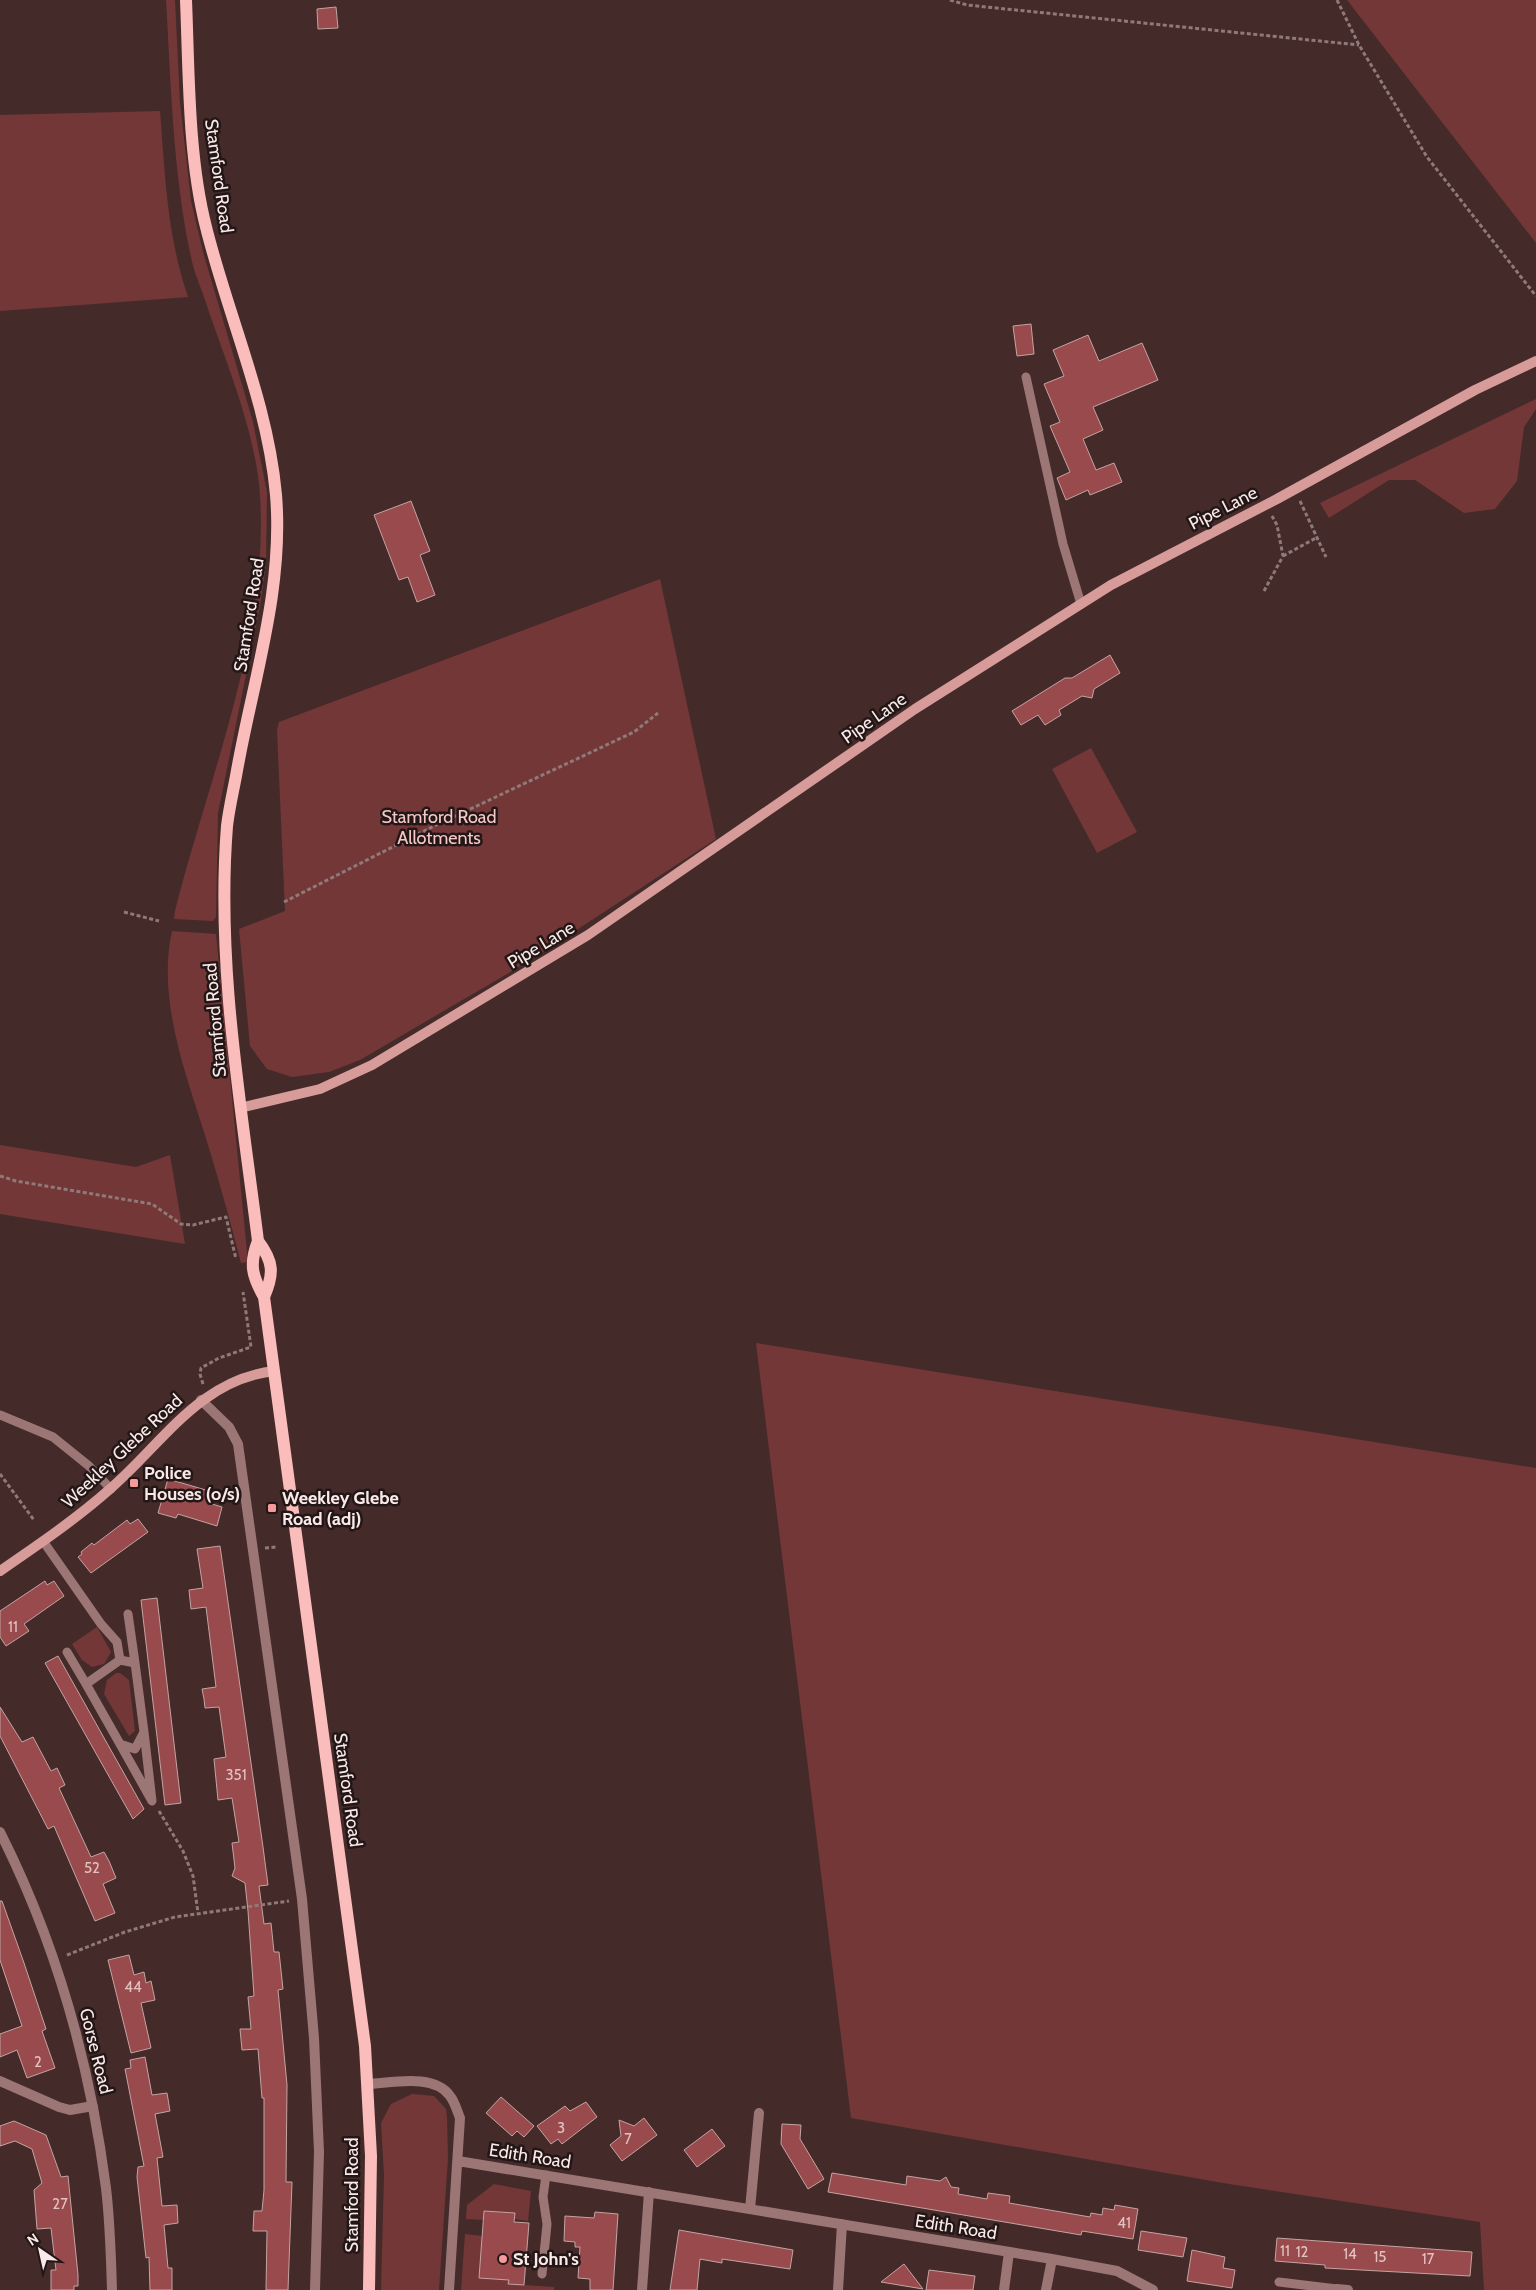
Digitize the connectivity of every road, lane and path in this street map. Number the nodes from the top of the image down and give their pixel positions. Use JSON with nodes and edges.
{"nodes":[{"id":1,"x":186,"y":0,"type":"edge"},
{"id":2,"x":950,"y":0,"type":"edge"},
{"id":3,"x":1338,"y":0,"type":"edge"},
{"id":4,"x":1358,"y":45,"type":"junction"},
{"id":5,"x":1536,"y":296,"type":"edge"},
{"id":6,"x":1536,"y":361,"type":"edge"},
{"id":7,"x":1026,"y":377,"type":"dead end"},
{"id":8,"x":1305,"y":511,"type":"dead end"},
{"id":9,"x":1277,"y":525,"type":"dead end"},
{"id":10,"x":1316,"y":538,"type":"junction"},
{"id":11,"x":1283,"y":556,"type":"junction"},
{"id":12,"x":1326,"y":556,"type":"dead end"},
{"id":13,"x":1264,"y":591,"type":"dead end"},
{"id":14,"x":1081,"y":604,"type":"junction"},
{"id":15,"x":658,"y":713,"type":"dead end"},
{"id":16,"x":284,"y":902,"type":"dead end"},
{"id":17,"x":124,"y":912,"type":"dead end"},
{"id":18,"x":159,"y":921,"type":"dead end"},
{"id":19,"x":240,"y":1108,"type":"junction"},
{"id":20,"x":0,"y":1176,"type":"edge"},
{"id":21,"x":226,"y":1217,"type":"dead end"},
{"id":22,"x":251,"y":1347,"type":"dead end"},
{"id":23,"x":201,"y":1368,"type":"dead end"},
{"id":24,"x":274,"y":1371,"type":"junction"},
{"id":25,"x":201,"y":1400,"type":"junction"},
{"id":26,"x":0,"y":1414,"type":"edge"},
{"id":27,"x":0,"y":1474,"type":"edge"},
{"id":28,"x":111,"y":1489,"type":"junction"},
{"id":29,"x":34,"y":1520,"type":"dead end"},
{"id":30,"x":43,"y":1541,"type":"junction"},
{"id":31,"x":0,"y":1571,"type":"edge"},
{"id":32,"x":128,"y":1614,"type":"dead end"},
{"id":33,"x":67,"y":1652,"type":"dead end"},
{"id":34,"x":120,"y":1660,"type":"junction"},
{"id":35,"x":135,"y":1663,"type":"junction"},
{"id":36,"x":86,"y":1684,"type":"junction"},
{"id":37,"x":144,"y":1732,"type":"junction"},
{"id":38,"x":120,"y":1744,"type":"junction"},
{"id":39,"x":152,"y":1800,"type":"junction"},
{"id":40,"x":0,"y":1832,"type":"edge"},
{"id":41,"x":292,"y":1900,"type":"dead end"},
{"id":42,"x":198,"y":1913,"type":"junction"},
{"id":43,"x":67,"y":1955,"type":"dead end"},
{"id":44,"x":0,"y":2081,"type":"edge"},
{"id":45,"x":368,"y":2084,"type":"junction"},
{"id":46,"x":93,"y":2106,"type":"junction"},
{"id":47,"x":759,"y":2113,"type":"dead end"},
{"id":48,"x":458,"y":2161,"type":"junction"},
{"id":49,"x":546,"y":2175,"type":"junction"},
{"id":50,"x":649,"y":2192,"type":"junction"},
{"id":51,"x":750,"y":2209,"type":"junction"},
{"id":52,"x":842,"y":2224,"type":"junction"},
{"id":53,"x":1009,"y":2252,"type":"junction"},
{"id":54,"x":1052,"y":2259,"type":"junction"},
{"id":55,"x":542,"y":2274,"type":"dead end"},
{"id":56,"x":1279,"y":2282,"type":"dead end"},
{"id":57,"x":1336,"y":2289,"type":"joint"},
{"id":58,"x":112,"y":2290,"type":"edge"},
{"id":59,"x":315,"y":2290,"type":"edge"},
{"id":60,"x":369,"y":2290,"type":"edge"},
{"id":61,"x":449,"y":2290,"type":"edge"},
{"id":62,"x":642,"y":2290,"type":"edge"},
{"id":63,"x":838,"y":2290,"type":"edge"},
{"id":64,"x":1004,"y":2290,"type":"edge"},
{"id":65,"x":1046,"y":2290,"type":"edge"},
{"id":66,"x":1153,"y":2290,"type":"edge"},
{"id":67,"x":1348,"y":2290,"type":"edge"}],
"edges":[{"from":1,"to":19,"type":"main road","name":"Stamford Road"},
{"from":2,"to":4,"type":"path"},
{"from":3,"to":4,"type":"path"},
{"from":4,"to":5,"type":"path"},
{"from":6,"to":14,"type":"street","name":"Pipe Lane"},
{"from":7,"to":14,"type":"lane"},
{"from":8,"to":10,"type":"path"},
{"from":9,"to":11,"type":"path"},
{"from":10,"to":11,"type":"path"},
{"from":10,"to":12,"type":"path"},
{"from":11,"to":13,"type":"path"},
{"from":14,"to":19,"type":"street","name":"Pipe Lane"},
{"from":15,"to":16,"type":"path"},
{"from":17,"to":18,"type":"path"},
{"from":19,"to":24,"type":"main road","name":"Stamford Road"},
{"from":20,"to":21,"type":"path"},
{"from":22,"to":23,"type":"path"},
{"from":24,"to":25,"type":"street","name":"Weekley Glebe Road"},
{"from":24,"to":45,"type":"main road","name":"Stamford Road"},
{"from":25,"to":28,"type":"street","name":"Weekley Glebe Road"},
{"from":25,"to":59,"type":"street","name":"Stamford Road"},
{"from":26,"to":28,"type":"lane"},
{"from":27,"to":29,"type":"path"},
{"from":28,"to":30,"type":"street","name":"Weekley Glebe Road"},
{"from":30,"to":31,"type":"street","name":"Weekley Glebe Road"},
{"from":30,"to":34,"type":"lane"},
{"from":32,"to":35,"type":"lane"},
{"from":33,"to":36,"type":"lane"},
{"from":34,"to":35,"type":"lane"},
{"from":34,"to":36,"type":"lane"},
{"from":35,"to":37,"type":"lane"},
{"from":36,"to":38,"type":"lane"},
{"from":37,"to":38,"type":"lane"},
{"from":37,"to":39,"type":"lane"},
{"from":38,"to":39,"type":"lane"},
{"from":39,"to":42,"type":"path"},
{"from":40,"to":46,"type":"street","name":"Gorse Road"},
{"from":41,"to":42,"type":"path"},
{"from":42,"to":43,"type":"path"},
{"from":44,"to":46,"type":"street"},
{"from":45,"to":48,"type":"street"},
{"from":45,"to":60,"type":"main road","name":"Stamford Road"},
{"from":46,"to":58,"type":"street","name":"Gorse Road"},
{"from":47,"to":51,"type":"street"},
{"from":48,"to":49,"type":"street","name":"Edith Road"},
{"from":48,"to":61,"type":"street"},
{"from":49,"to":50,"type":"street","name":"Edith Road"},
{"from":49,"to":55,"type":"lane"},
{"from":50,"to":51,"type":"street","name":"Edith Road"},
{"from":50,"to":62,"type":"street"},
{"from":51,"to":52,"type":"street","name":"Edith Road"},
{"from":52,"to":53,"type":"street","name":"Edith Road"},
{"from":52,"to":63,"type":"street"},
{"from":53,"to":54,"type":"street","name":"Edith Road"},
{"from":53,"to":64,"type":"street"},
{"from":54,"to":65,"type":"street"},
{"from":54,"to":66,"type":"street","name":"Edith Road"},
{"from":56,"to":57,"type":"lane"},
{"from":57,"to":67,"type":"street"}]}
